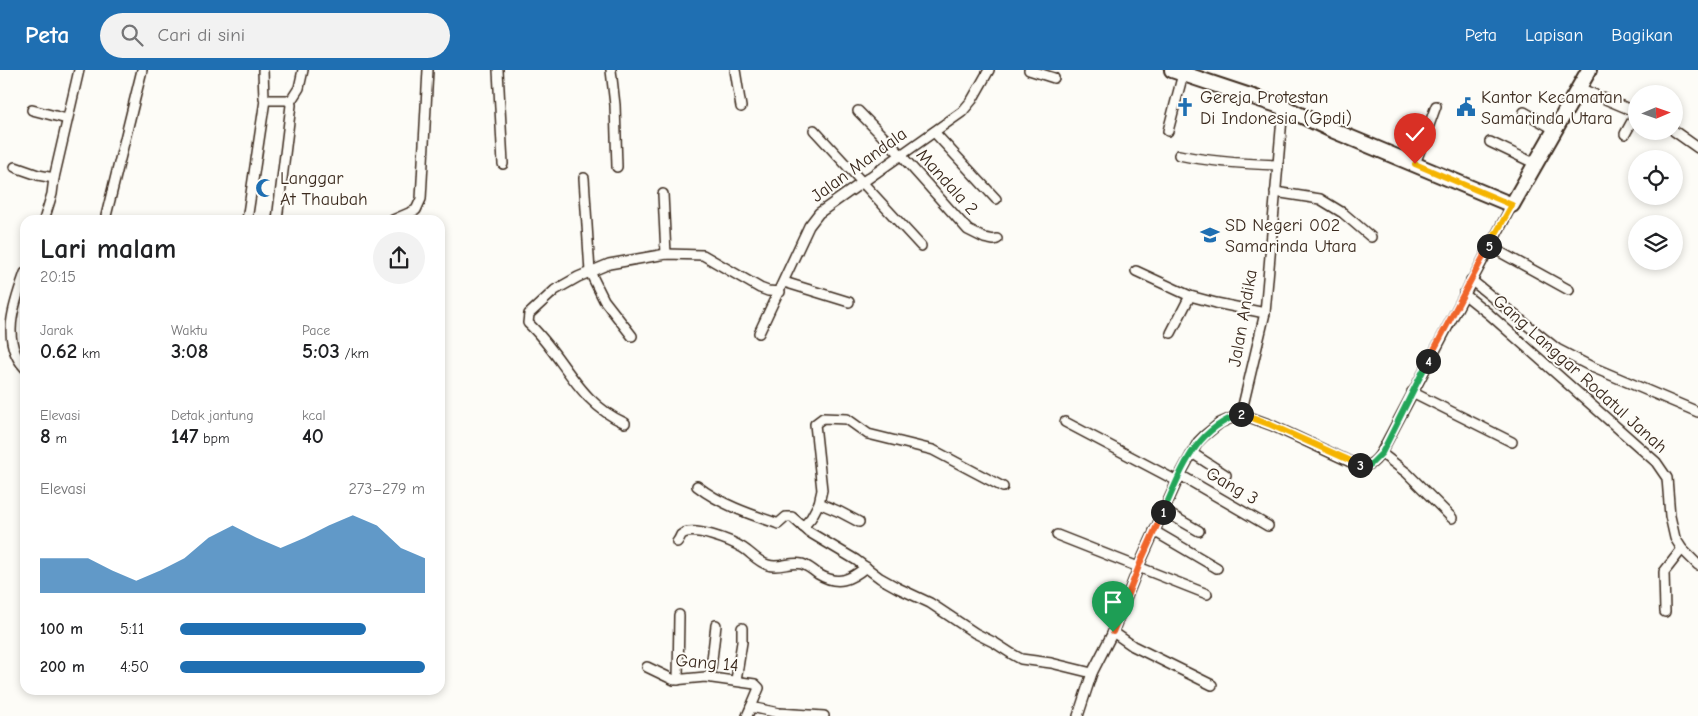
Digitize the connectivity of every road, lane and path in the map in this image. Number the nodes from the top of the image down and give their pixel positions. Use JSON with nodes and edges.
{"nodes":[{"id":1,"x":79,"y":70,"type":"edge"},
{"id":2,"x":142,"y":70,"type":"edge"},
{"id":3,"x":262,"y":70,"type":"edge"},
{"id":4,"x":303,"y":70,"type":"edge"},
{"id":5,"x":428,"y":70,"type":"edge"},
{"id":6,"x":498,"y":70,"type":"edge"},
{"id":7,"x":611,"y":70,"type":"edge"},
{"id":8,"x":735,"y":70,"type":"edge"},
{"id":9,"x":989,"y":70,"type":"edge"},
{"id":10,"x":1029,"y":70,"type":"edge"},
{"id":11,"x":1186,"y":73,"type":"edge"},
{"id":12,"x":1583,"y":76,"type":"edge"},
{"id":13,"x":1054,"y":78,"type":"dead end"},
{"id":14,"x":265,"y":100,"type":"junction"},
{"id":15,"x":290,"y":102,"type":"junction"},
{"id":16,"x":1436,"y":106,"type":"dead end"},
{"id":17,"x":741,"y":107,"type":"dead end"},
{"id":18,"x":1283,"y":107,"type":"junction"},
{"id":19,"x":1628,"y":107,"type":"edge"},
{"id":20,"x":32,"y":110,"type":"dead end"},
{"id":21,"x":858,"y":111,"type":"dead end"},
{"id":22,"x":1524,"y":112,"type":"dead end"},
{"id":23,"x":67,"y":119,"type":"junction"},
{"id":24,"x":1628,"y":128,"type":"edge"},
{"id":25,"x":1554,"y":129,"type":"junction"},
{"id":26,"x":814,"y":130,"type":"dead end"},
{"id":27,"x":1168,"y":131,"type":"dead end"},
{"id":28,"x":934,"y":132,"type":"junction"},
{"id":29,"x":1625,"y":134,"type":"dead end"},
{"id":30,"x":1683,"y":137,"type":"edge"},
{"id":31,"x":1490,"y":142,"type":"dead end"},
{"id":32,"x":1698,"y":148,"type":"edge"},
{"id":33,"x":900,"y":154,"type":"junction"},
{"id":34,"x":1179,"y":155,"type":"dead end"},
{"id":35,"x":503,"y":164,"type":"dead end"},
{"id":36,"x":1415,"y":164,"type":"junction"},
{"id":37,"x":1534,"y":164,"type":"junction"},
{"id":38,"x":1278,"y":165,"type":"junction"},
{"id":39,"x":15,"y":167,"type":"dead end"},
{"id":40,"x":617,"y":167,"type":"dead end"},
{"id":41,"x":54,"y":178,"type":"junction"},
{"id":42,"x":584,"y":178,"type":"dead end"},
{"id":43,"x":862,"y":182,"type":"junction"},
{"id":44,"x":1275,"y":192,"type":"junction"},
{"id":45,"x":663,"y":194,"type":"dead end"},
{"id":46,"x":996,"y":199,"type":"dead end"},
{"id":47,"x":1512,"y":205,"type":"junction"},
{"id":48,"x":46,"y":215,"type":"edge"},
{"id":49,"x":106,"y":215,"type":"edge"},
{"id":50,"x":249,"y":215,"type":"edge"},
{"id":51,"x":278,"y":215,"type":"edge"},
{"id":52,"x":404,"y":215,"type":"edge"},
{"id":53,"x":1371,"y":237,"type":"dead end"},
{"id":54,"x":997,"y":239,"type":"dead end"},
{"id":55,"x":920,"y":246,"type":"dead end"},
{"id":56,"x":1489,"y":246,"type":"junction"},
{"id":57,"x":666,"y":254,"type":"junction"},
{"id":58,"x":1136,"y":271,"type":"dead end"},
{"id":59,"x":590,"y":272,"type":"junction"},
{"id":60,"x":1471,"y":280,"type":"junction"},
{"id":61,"x":784,"y":282,"type":"junction"},
{"id":62,"x":20,"y":288,"type":"edge"},
{"id":63,"x":1568,"y":290,"type":"dead end"},
{"id":64,"x":780,"y":292,"type":"junction"},
{"id":65,"x":1464,"y":294,"type":"junction"},
{"id":66,"x":1190,"y":296,"type":"junction"},
{"id":67,"x":849,"y":302,"type":"dead end"},
{"id":68,"x":1265,"y":313,"type":"junction"},
{"id":69,"x":759,"y":333,"type":"dead end"},
{"id":70,"x":1171,"y":333,"type":"dead end"},
{"id":71,"x":632,"y":336,"type":"dead end"},
{"id":72,"x":20,"y":360,"type":"edge"},
{"id":73,"x":1412,"y":392,"type":"junction"},
{"id":74,"x":1698,"y":412,"type":"edge"},
{"id":75,"x":1241,"y":414,"type":"junction"},
{"id":76,"x":624,"y":422,"type":"dead end"},
{"id":77,"x":1065,"y":422,"type":"dead end"},
{"id":78,"x":1512,"y":442,"type":"dead end"},
{"id":79,"x":1192,"y":453,"type":"junction"},
{"id":80,"x":1382,"y":453,"type":"junction"},
{"id":81,"x":1226,"y":475,"type":"dead end"},
{"id":82,"x":1178,"y":478,"type":"junction"},
{"id":83,"x":698,"y":486,"type":"dead end"},
{"id":84,"x":1003,"y":487,"type":"dead end"},
{"id":85,"x":819,"y":503,"type":"junction"},
{"id":86,"x":1164,"y":511,"type":"junction"},
{"id":87,"x":1452,"y":518,"type":"dead end"},
{"id":88,"x":859,"y":522,"type":"dead end"},
{"id":89,"x":1268,"y":526,"type":"dead end"},
{"id":90,"x":803,"y":527,"type":"junction"},
{"id":91,"x":1154,"y":531,"type":"junction"},
{"id":92,"x":1199,"y":531,"type":"dead end"},
{"id":93,"x":1057,"y":535,"type":"dead end"},
{"id":94,"x":677,"y":542,"type":"dead end"},
{"id":95,"x":1682,"y":549,"type":"junction"},
{"id":96,"x":1698,"y":565,"type":"edge"},
{"id":97,"x":866,"y":568,"type":"junction"},
{"id":98,"x":1138,"y":568,"type":"junction"},
{"id":99,"x":1217,"y":568,"type":"dead end"},
{"id":100,"x":1207,"y":594,"type":"dead end"},
{"id":101,"x":1666,"y":612,"type":"dead end"},
{"id":102,"x":679,"y":615,"type":"dead end"},
{"id":103,"x":716,"y":625,"type":"dead end"},
{"id":104,"x":742,"y":628,"type":"dead end"},
{"id":105,"x":1113,"y":632,"type":"junction"},
{"id":106,"x":647,"y":667,"type":"dead end"},
{"id":107,"x":1092,"y":673,"type":"junction"},
{"id":108,"x":710,"y":677,"type":"junction"},
{"id":109,"x":678,"y":680,"type":"junction"},
{"id":110,"x":736,"y":680,"type":"junction"},
{"id":111,"x":1212,"y":685,"type":"dead end"},
{"id":112,"x":752,"y":707,"type":"junction"},
{"id":113,"x":746,"y":716,"type":"edge"},
{"id":114,"x":822,"y":716,"type":"edge"},
{"id":115,"x":1078,"y":716,"type":"edge"}],
"edges":[{"from":1,"to":23,"type":"street"},
{"from":2,"to":49,"type":"street"},
{"from":3,"to":14,"type":"street"},
{"from":4,"to":15,"type":"street"},
{"from":5,"to":52,"type":"street"},
{"from":6,"to":35,"type":"street"},
{"from":7,"to":40,"type":"street"},
{"from":8,"to":17,"type":"street"},
{"from":9,"to":28,"type":"street","name":"Jalan Mandala"},
{"from":10,"to":13,"type":"street"},
{"from":11,"to":18,"type":"main road"},
{"from":11,"to":27,"type":"street"},
{"from":12,"to":19,"type":"street"},
{"from":12,"to":25,"type":"main road"},
{"from":14,"to":15,"type":"street"},
{"from":14,"to":50,"type":"street"},
{"from":15,"to":51,"type":"street"},
{"from":16,"to":36,"type":"street"},
{"from":18,"to":36,"type":"main road"},
{"from":18,"to":38,"type":"street","name":"Jalan Andika"},
{"from":20,"to":23,"type":"street"},
{"from":21,"to":33,"type":"street","name":"Mandala 2"},
{"from":22,"to":25,"type":"street"},
{"from":23,"to":41,"type":"street"},
{"from":24,"to":29,"type":"street"},
{"from":25,"to":37,"type":"main road"},
{"from":26,"to":43,"type":"street"},
{"from":28,"to":33,"type":"street","name":"Jalan Mandala"},
{"from":28,"to":46,"type":"street"},
{"from":30,"to":32,"type":"street"},
{"from":31,"to":37,"type":"street"},
{"from":33,"to":43,"type":"street","name":"Jalan Mandala"},
{"from":33,"to":54,"type":"street","name":"Mandala 2"},
{"from":34,"to":38,"type":"street"},
{"from":36,"to":47,"type":"main road"},
{"from":37,"to":47,"type":"main road"},
{"from":38,"to":44,"type":"street","name":"Jalan Andika"},
{"from":39,"to":41,"type":"street"},
{"from":41,"to":48,"type":"street"},
{"from":42,"to":59,"type":"street"},
{"from":43,"to":55,"type":"street"},
{"from":43,"to":61,"type":"street","name":"Jalan Mandala"},
{"from":44,"to":53,"type":"street"},
{"from":44,"to":68,"type":"street","name":"Jalan Andika"},
{"from":45,"to":57,"type":"street"},
{"from":47,"to":56,"type":"street"},
{"from":56,"to":60,"type":"street"},
{"from":56,"to":63,"type":"street"},
{"from":57,"to":59,"type":"street"},
{"from":57,"to":64,"type":"street"},
{"from":58,"to":66,"type":"street"},
{"from":59,"to":71,"type":"street"},
{"from":59,"to":76,"type":"street"},
{"from":60,"to":65,"type":"street"},
{"from":60,"to":74,"type":"street"},
{"from":61,"to":64,"type":"street","name":"Jalan Mandala"},
{"from":61,"to":67,"type":"street"},
{"from":62,"to":72,"type":"street"},
{"from":64,"to":69,"type":"street","name":"Jalan Mandala"},
{"from":65,"to":73,"type":"street"},
{"from":65,"to":95,"type":"street","name":"Gang Langgar Rodatul Janah"},
{"from":66,"to":68,"type":"street"},
{"from":66,"to":70,"type":"street"},
{"from":68,"to":75,"type":"street","name":"Jalan Andika"},
{"from":73,"to":78,"type":"street"},
{"from":73,"to":80,"type":"street"},
{"from":75,"to":79,"type":"street"},
{"from":75,"to":80,"type":"street"},
{"from":77,"to":82,"type":"street","name":"Gang 3"},
{"from":79,"to":81,"type":"street"},
{"from":79,"to":82,"type":"street"},
{"from":80,"to":87,"type":"street"},
{"from":82,"to":86,"type":"street"},
{"from":82,"to":89,"type":"street","name":"Gang 3"},
{"from":83,"to":90,"type":"street"},
{"from":84,"to":85,"type":"street"},
{"from":85,"to":88,"type":"street"},
{"from":85,"to":90,"type":"street"},
{"from":86,"to":91,"type":"street"},
{"from":86,"to":92,"type":"street"},
{"from":90,"to":97,"type":"street"},
{"from":91,"to":98,"type":"street"},
{"from":91,"to":99,"type":"street"},
{"from":93,"to":98,"type":"street"},
{"from":94,"to":97,"type":"street"},
{"from":95,"to":96,"type":"street","name":"Gang Langgar Rodatul Janah"},
{"from":95,"to":101,"type":"street"},
{"from":97,"to":107,"type":"street"},
{"from":98,"to":100,"type":"street"},
{"from":98,"to":105,"type":"street"},
{"from":102,"to":109,"type":"street"},
{"from":103,"to":108,"type":"street"},
{"from":104,"to":110,"type":"street"},
{"from":105,"to":107,"type":"street"},
{"from":105,"to":111,"type":"street"},
{"from":106,"to":109,"type":"street","name":"Gang 14"},
{"from":107,"to":115,"type":"street"},
{"from":108,"to":109,"type":"street","name":"Gang 14"},
{"from":108,"to":110,"type":"street","name":"Gang 14"},
{"from":110,"to":112,"type":"street","name":"Gang 14"},
{"from":112,"to":113,"type":"street"},
{"from":112,"to":114,"type":"street"}]}
